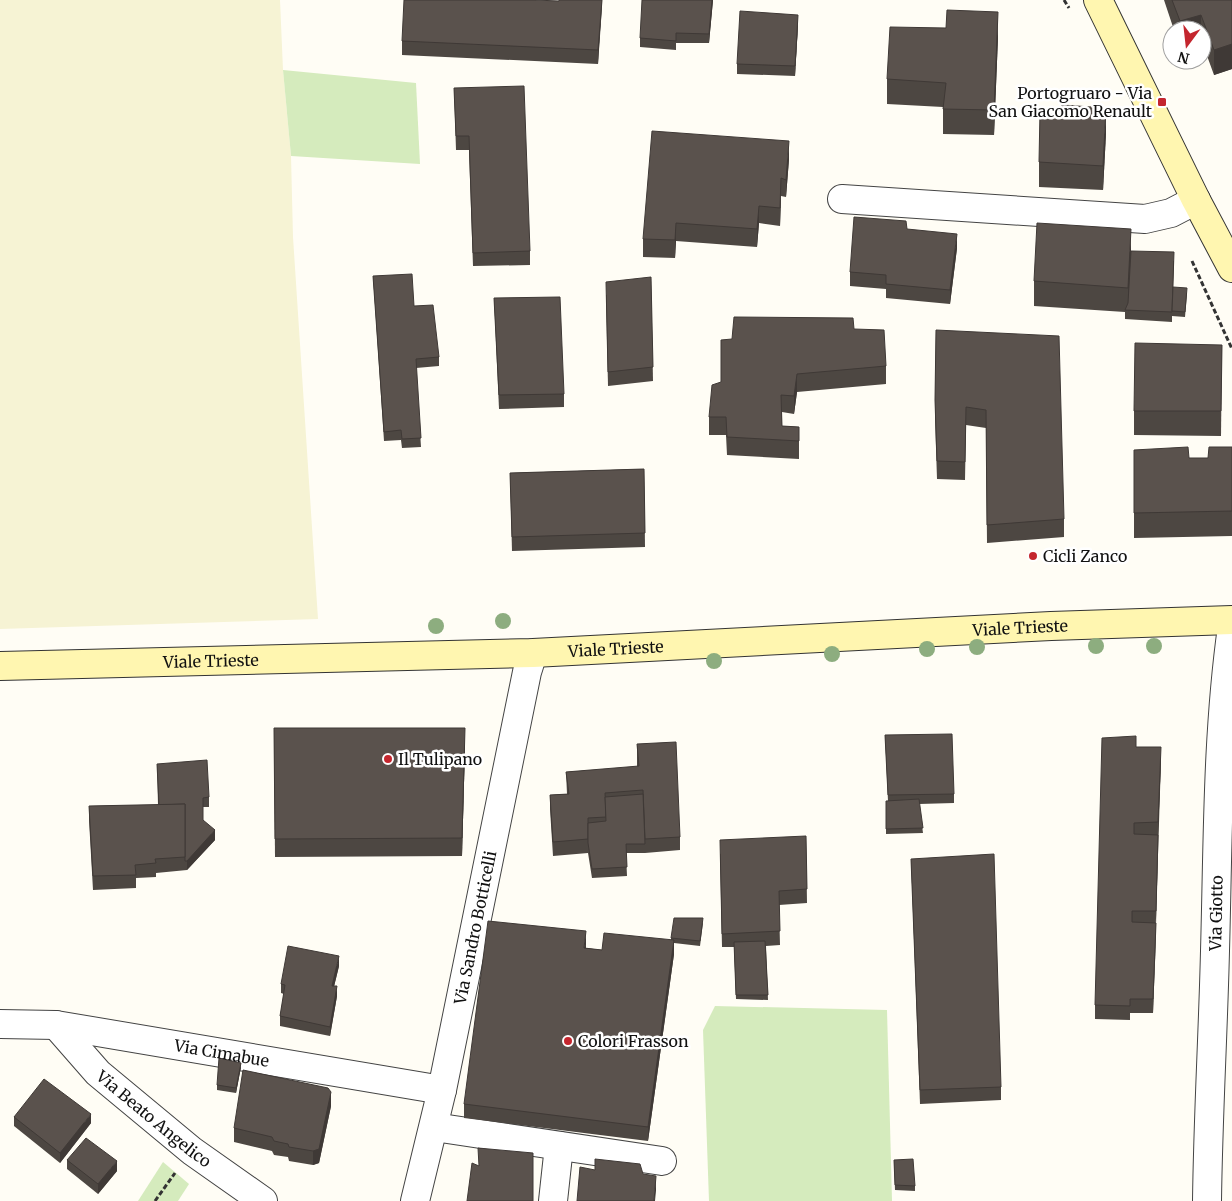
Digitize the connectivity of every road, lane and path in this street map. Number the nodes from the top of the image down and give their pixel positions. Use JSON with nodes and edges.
{"nodes":[{"id":1,"x":1098,"y":0,"type":"edge"},
{"id":2,"x":842,"y":199,"type":"dead end"},
{"id":3,"x":1196,"y":200,"type":"junction"},
{"id":4,"x":1230,"y":260,"type":"edge"},
{"id":5,"x":1232,"y":620,"type":"edge"},
{"id":6,"x":1232,"y":627,"type":"edge"},
{"id":7,"x":533,"y":653,"type":"junction"},
{"id":8,"x":0,"y":666,"type":"edge"},
{"id":9,"x":0,"y":1024,"type":"edge"},
{"id":10,"x":56,"y":1025,"type":"junction"},
{"id":11,"x":442,"y":1090,"type":"junction"},
{"id":12,"x":434,"y":1128,"type":"junction"},
{"id":13,"x":559,"y":1146,"type":"junction"},
{"id":14,"x":662,"y":1162,"type":"dead end"},
{"id":15,"x":263,"y":1201,"type":"edge"},
{"id":16,"x":415,"y":1201,"type":"edge"},
{"id":17,"x":553,"y":1201,"type":"edge"},
{"id":18,"x":1207,"y":1201,"type":"edge"}],
"edges":[{"from":1,"to":3,"type":"main road"},
{"from":2,"to":3,"type":"street"},
{"from":3,"to":4,"type":"main road"},
{"from":5,"to":7,"type":"main road","name":"Viale Trieste"},
{"from":6,"to":18,"type":"street","name":"Via Giotto"},
{"from":7,"to":8,"type":"main road","name":"Viale Trieste"},
{"from":7,"to":11,"type":"street","name":"Via Sandro Botticelli"},
{"from":9,"to":10,"type":"street","name":"Via Cimabue"},
{"from":10,"to":11,"type":"street","name":"Via Cimabue"},
{"from":10,"to":15,"type":"street","name":"Via Beato Angelico"},
{"from":11,"to":12,"type":"street","name":"Via Sandro Botticelli"},
{"from":12,"to":13,"type":"street"},
{"from":12,"to":16,"type":"street","name":"Via Sandro Botticelli"},
{"from":13,"to":14,"type":"street"},
{"from":13,"to":17,"type":"street"}]}
